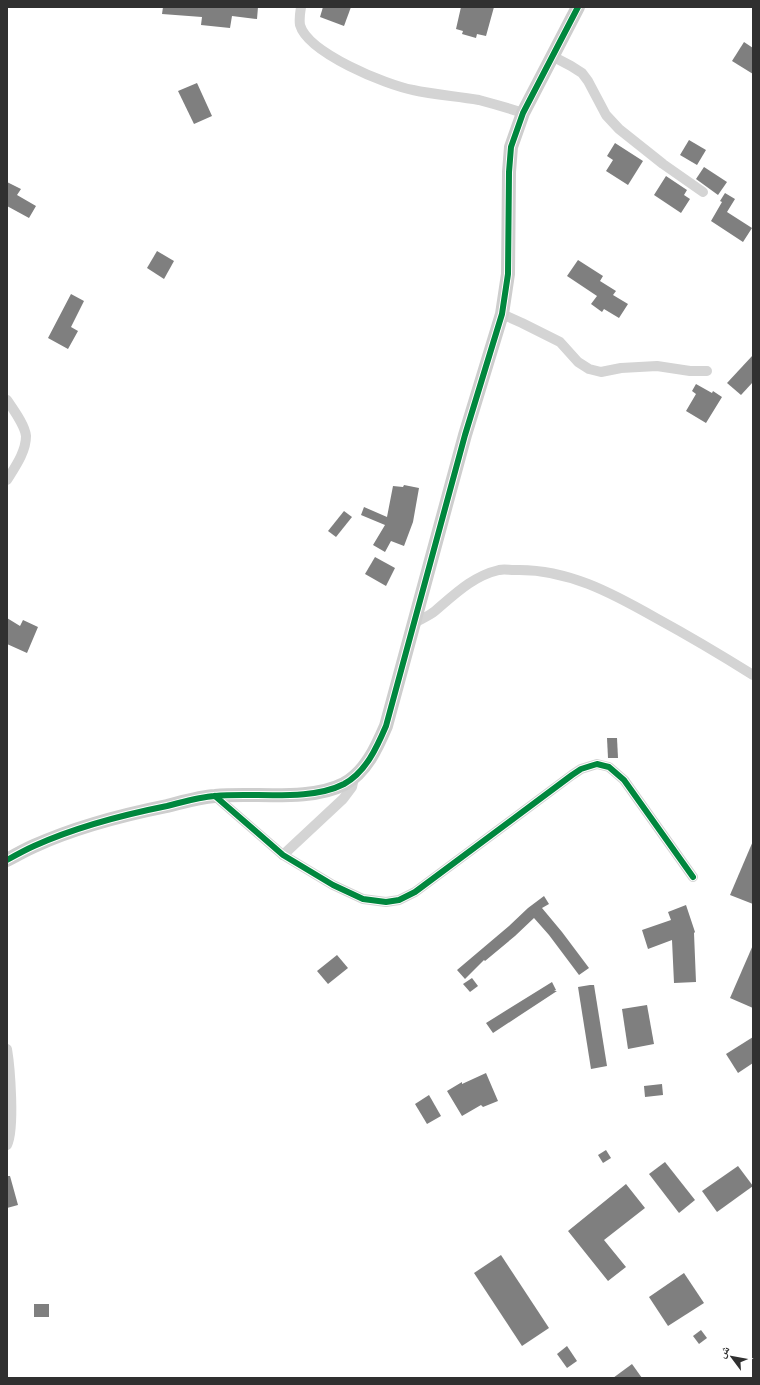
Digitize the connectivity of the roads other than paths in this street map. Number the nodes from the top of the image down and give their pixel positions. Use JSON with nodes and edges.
{"nodes":[{"id":1,"x":301,"y":7,"type":"edge"},
{"id":2,"x":578,"y":7,"type":"edge"},
{"id":3,"x":552,"y":56,"type":"junction"},
{"id":4,"x":523,"y":113,"type":"junction"},
{"id":5,"x":703,"y":192,"type":"dead end"},
{"id":6,"x":502,"y":314,"type":"junction"},
{"id":7,"x":707,"y":371,"type":"dead end"},
{"id":8,"x":7,"y":400,"type":"edge"},
{"id":9,"x":7,"y":480,"type":"edge"},
{"id":10,"x":414,"y":623,"type":"junction"},
{"id":11,"x":753,"y":675,"type":"edge"},
{"id":12,"x":354,"y":778,"type":"junction"},
{"id":13,"x":215,"y":796,"type":"junction"},
{"id":14,"x":283,"y":855,"type":"junction"},
{"id":15,"x":7,"y":860,"type":"edge"},
{"id":16,"x":693,"y":877,"type":"dead end"},
{"id":17,"x":7,"y":1049,"type":"edge"},
{"id":18,"x":7,"y":1145,"type":"edge"}],
"edges":[{"from":1,"to":4,"type":"street"},
{"from":2,"to":3,"type":"street"},
{"from":3,"to":4,"type":"street"},
{"from":3,"to":5,"type":"street"},
{"from":4,"to":6,"type":"street"},
{"from":6,"to":7,"type":"street"},
{"from":6,"to":10,"type":"street"},
{"from":8,"to":9,"type":"street"},
{"from":10,"to":11,"type":"street"},
{"from":10,"to":12,"type":"street"},
{"from":12,"to":13,"type":"street"},
{"from":12,"to":14,"type":"street"},
{"from":13,"to":14,"type":"street"},
{"from":13,"to":15,"type":"street"},
{"from":14,"to":16,"type":"street"},
{"from":17,"to":18,"type":"street"}]}
